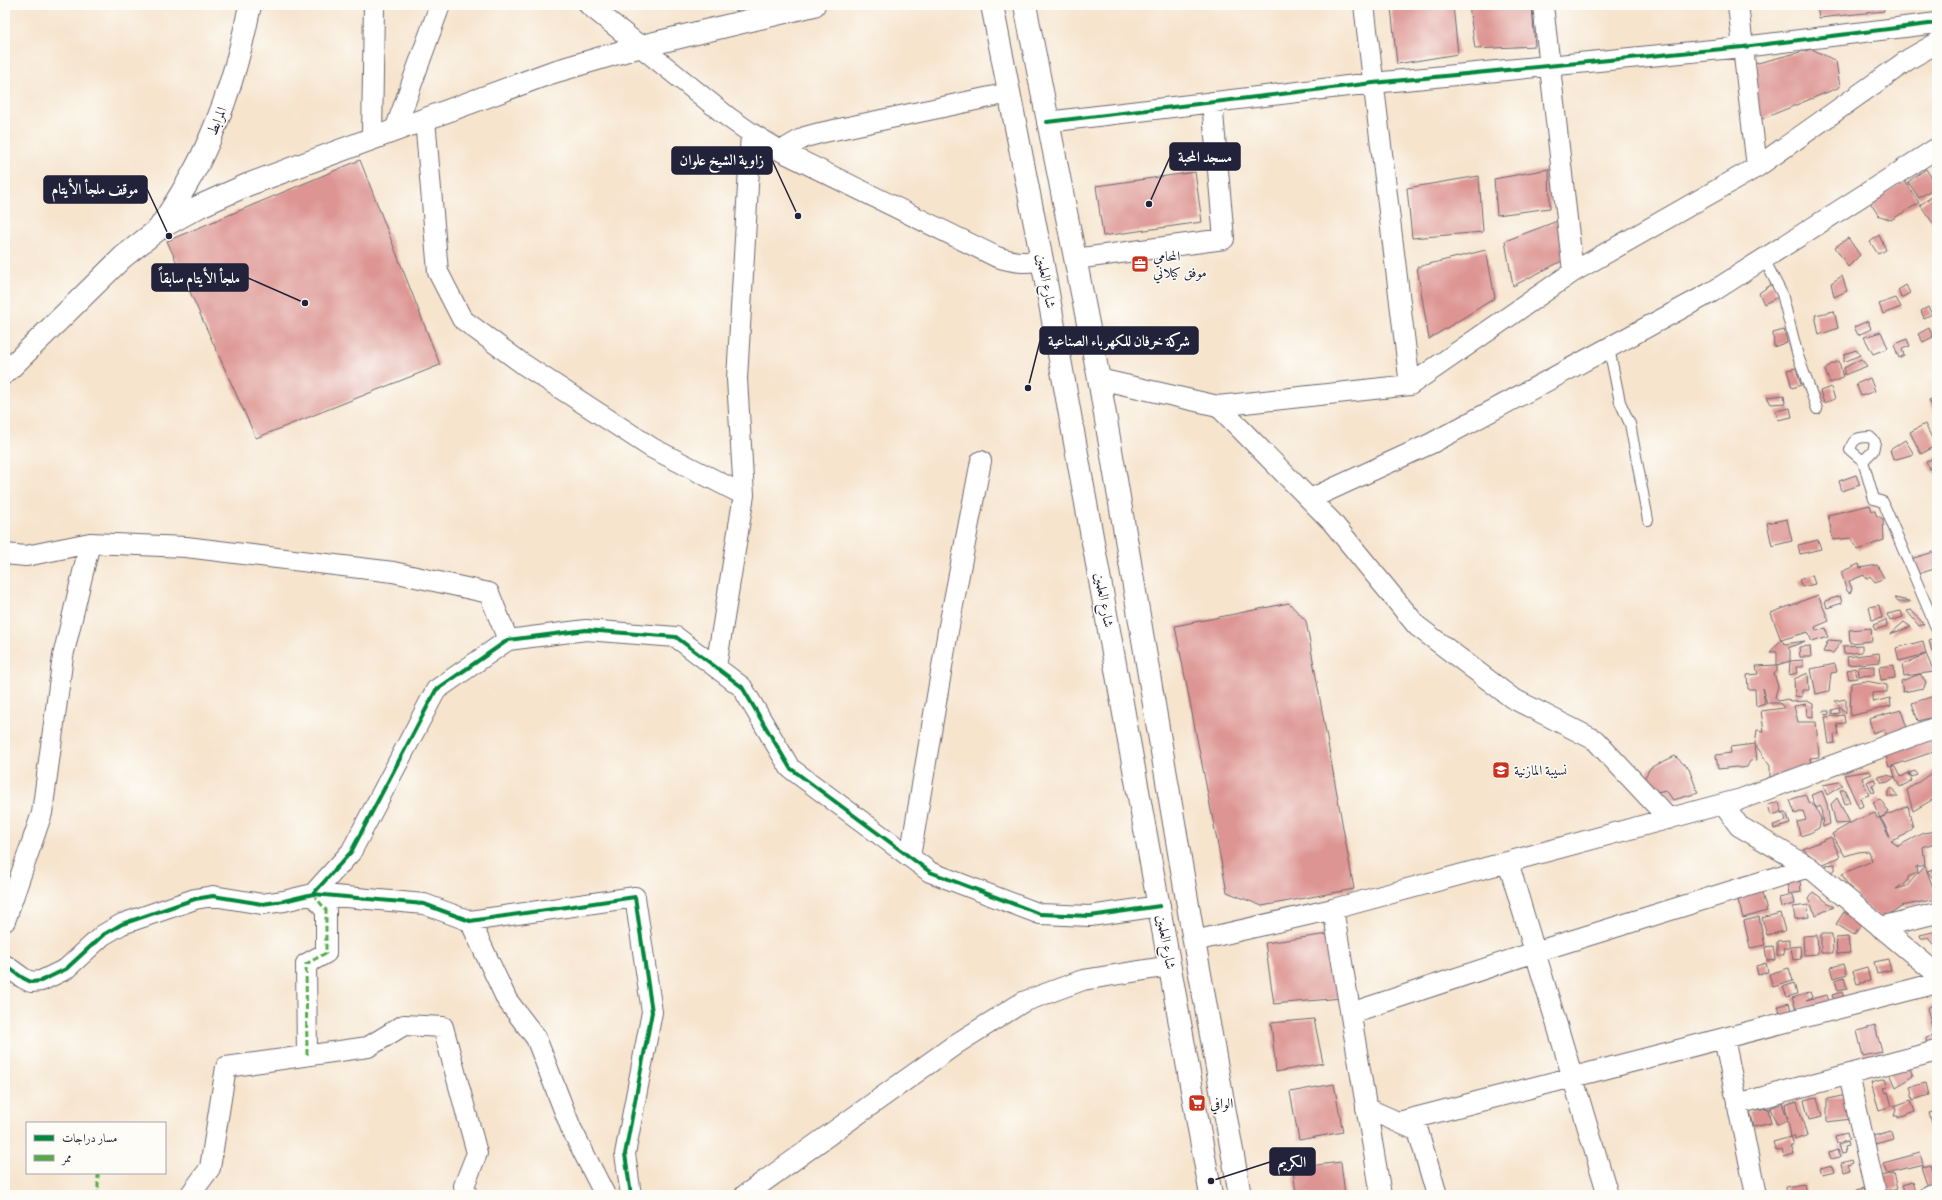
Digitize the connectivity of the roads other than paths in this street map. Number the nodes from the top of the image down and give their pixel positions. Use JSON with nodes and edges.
{"nodes":[{"id":1,"x":250,"y":5,"type":"edge"},
{"id":2,"x":374,"y":5,"type":"edge"},
{"id":3,"x":440,"y":5,"type":"edge"},
{"id":4,"x":589,"y":5,"type":"edge"},
{"id":5,"x":814,"y":5,"type":"edge"},
{"id":6,"x":992,"y":5,"type":"edge"},
{"id":7,"x":1025,"y":5,"type":"edge"},
{"id":8,"x":1364,"y":5,"type":"edge"},
{"id":9,"x":1543,"y":5,"type":"edge"},
{"id":10,"x":1738,"y":5,"type":"edge"},
{"id":11,"x":770,"y":10,"type":"edge"},
{"id":12,"x":1937,"y":23,"type":"edge"},
{"id":13,"x":1937,"y":43,"type":"edge"},
{"id":14,"x":638,"y":46,"type":"junction"},
{"id":15,"x":1742,"y":47,"type":"junction"},
{"id":16,"x":1550,"y":65,"type":"junction"},
{"id":17,"x":1373,"y":83,"type":"junction"},
{"id":18,"x":1009,"y":93,"type":"junction"},
{"id":19,"x":1212,"y":102,"type":"junction"},
{"id":20,"x":425,"y":119,"type":"junction"},
{"id":21,"x":1047,"y":122,"type":"junction"},
{"id":22,"x":395,"y":130,"type":"junction"},
{"id":23,"x":751,"y":133,"type":"junction"},
{"id":24,"x":372,"y":138,"type":"junction"},
{"id":25,"x":1937,"y":148,"type":"edge"},
{"id":26,"x":781,"y":151,"type":"junction"},
{"id":27,"x":1757,"y":167,"type":"junction"},
{"id":28,"x":160,"y":228,"type":"junction"},
{"id":29,"x":1764,"y":259,"type":"junction"},
{"id":30,"x":1042,"y":260,"type":"junction"},
{"id":31,"x":1075,"y":260,"type":"junction"},
{"id":32,"x":1573,"y":272,"type":"junction"},
{"id":33,"x":1608,"y":348,"type":"junction"},
{"id":34,"x":5,"y":372,"type":"edge"},
{"id":35,"x":1099,"y":378,"type":"junction"},
{"id":36,"x":1410,"y":385,"type":"junction"},
{"id":37,"x":1218,"y":406,"type":"junction"},
{"id":38,"x":1818,"y":409,"type":"dead end"},
{"id":39,"x":981,"y":461,"type":"dead end"},
{"id":40,"x":1863,"y":461,"type":"dead end"},
{"id":41,"x":744,"y":495,"type":"junction"},
{"id":42,"x":1310,"y":499,"type":"junction"},
{"id":43,"x":1648,"y":520,"type":"dead end"},
{"id":44,"x":90,"y":543,"type":"junction"},
{"id":45,"x":5,"y":554,"type":"edge"},
{"id":46,"x":1937,"y":630,"type":"edge"},
{"id":47,"x":508,"y":640,"type":"junction"},
{"id":48,"x":716,"y":667,"type":"junction"},
{"id":49,"x":1937,"y":727,"type":"edge"},
{"id":50,"x":1723,"y":804,"type":"junction"},
{"id":51,"x":1669,"y":819,"type":"junction"},
{"id":52,"x":910,"y":857,"type":"junction"},
{"id":53,"x":1508,"y":862,"type":"junction"},
{"id":54,"x":1809,"y":866,"type":"junction"},
{"id":55,"x":313,"y":894,"type":"junction"},
{"id":56,"x":1160,"y":906,"type":"junction"},
{"id":57,"x":1333,"y":909,"type":"junction"},
{"id":58,"x":1937,"y":914,"type":"edge"},
{"id":59,"x":5,"y":921,"type":"edge"},
{"id":60,"x":470,"y":921,"type":"junction"},
{"id":61,"x":1880,"y":927,"type":"junction"},
{"id":62,"x":1194,"y":941,"type":"junction"},
{"id":63,"x":1535,"y":952,"type":"junction"},
{"id":64,"x":5,"y":965,"type":"edge"},
{"id":65,"x":1170,"y":966,"type":"junction"},
{"id":66,"x":1937,"y":974,"type":"edge"},
{"id":67,"x":1937,"y":983,"type":"edge"},
{"id":68,"x":1351,"y":1013,"type":"junction"},
{"id":69,"x":1724,"y":1038,"type":"junction"},
{"id":70,"x":1937,"y":1051,"type":"edge"},
{"id":71,"x":308,"y":1055,"type":"junction"},
{"id":72,"x":1849,"y":1075,"type":"junction"},
{"id":73,"x":1573,"y":1078,"type":"junction"},
{"id":74,"x":1738,"y":1104,"type":"junction"},
{"id":75,"x":1366,"y":1108,"type":"junction"},
{"id":76,"x":1399,"y":1122,"type":"junction"},
{"id":77,"x":1937,"y":1193,"type":"edge"},
{"id":78,"x":190,"y":1195,"type":"edge"},
{"id":79,"x":467,"y":1195,"type":"edge"},
{"id":80,"x":605,"y":1195,"type":"edge"},
{"id":81,"x":631,"y":1195,"type":"edge"},
{"id":82,"x":745,"y":1195,"type":"edge"},
{"id":83,"x":1211,"y":1195,"type":"edge"},
{"id":84,"x":1240,"y":1195,"type":"edge"},
{"id":85,"x":1381,"y":1195,"type":"edge"},
{"id":86,"x":1437,"y":1195,"type":"edge"},
{"id":87,"x":1608,"y":1195,"type":"edge"},
{"id":88,"x":1756,"y":1195,"type":"edge"},
{"id":89,"x":1876,"y":1195,"type":"edge"},
{"id":90,"x":1930,"y":1195,"type":"edge"}],
"edges":[{"from":1,"to":28,"type":"main road","name":"المرابط"},
{"from":2,"to":24,"type":"street"},
{"from":3,"to":22,"type":"street"},
{"from":4,"to":14,"type":"street"},
{"from":5,"to":11,"type":"main road"},
{"from":6,"to":18,"type":"main road","name":"شارع العلمين"},
{"from":7,"to":21,"type":"main road","name":"شارع العلمين"},
{"from":8,"to":17,"type":"street"},
{"from":9,"to":16,"type":"street"},
{"from":10,"to":15,"type":"street"},
{"from":11,"to":14,"type":"main road"},
{"from":12,"to":15,"type":"street"},
{"from":13,"to":27,"type":"street"},
{"from":14,"to":20,"type":"main road"},
{"from":14,"to":23,"type":"street"},
{"from":15,"to":16,"type":"street"},
{"from":15,"to":27,"type":"street"},
{"from":16,"to":17,"type":"street"},
{"from":16,"to":32,"type":"street"},
{"from":17,"to":19,"type":"street"},
{"from":17,"to":36,"type":"street"},
{"from":18,"to":26,"type":"street"},
{"from":18,"to":30,"type":"main road","name":"شارع العلمين"},
{"from":19,"to":21,"type":"street"},
{"from":19,"to":31,"type":"street"},
{"from":20,"to":22,"type":"main road"},
{"from":20,"to":41,"type":"street"},
{"from":21,"to":31,"type":"main road","name":"شارع العلمين"},
{"from":22,"to":24,"type":"main road"},
{"from":23,"to":26,"type":"street"},
{"from":23,"to":41,"type":"street"},
{"from":24,"to":28,"type":"main road"},
{"from":25,"to":29,"type":"street"},
{"from":26,"to":30,"type":"street"},
{"from":27,"to":32,"type":"street"},
{"from":28,"to":34,"type":"main road"},
{"from":29,"to":33,"type":"street"},
{"from":29,"to":38,"type":"lane"},
{"from":30,"to":56,"type":"main road","name":"شارع العلمين"},
{"from":31,"to":35,"type":"main road","name":"شارع العلمين"},
{"from":32,"to":36,"type":"street"},
{"from":33,"to":42,"type":"street"},
{"from":33,"to":43,"type":"lane"},
{"from":35,"to":37,"type":"street"},
{"from":35,"to":62,"type":"main road","name":"شارع العلمين"},
{"from":36,"to":37,"type":"street"},
{"from":37,"to":42,"type":"street"},
{"from":39,"to":52,"type":"street"},
{"from":40,"to":46,"type":"lane"},
{"from":41,"to":48,"type":"street"},
{"from":42,"to":51,"type":"street"},
{"from":44,"to":45,"type":"street"},
{"from":44,"to":47,"type":"street"},
{"from":44,"to":59,"type":"street"},
{"from":47,"to":48,"type":"street"},
{"from":47,"to":55,"type":"street"},
{"from":48,"to":52,"type":"street"},
{"from":49,"to":50,"type":"street"},
{"from":50,"to":51,"type":"street"},
{"from":50,"to":54,"type":"street"},
{"from":51,"to":53,"type":"street"},
{"from":52,"to":56,"type":"street"},
{"from":53,"to":57,"type":"street"},
{"from":53,"to":63,"type":"street"},
{"from":54,"to":61,"type":"street"},
{"from":54,"to":63,"type":"street"},
{"from":55,"to":60,"type":"street"},
{"from":55,"to":64,"type":"street"},
{"from":55,"to":71,"type":"street"},
{"from":56,"to":65,"type":"main road","name":"شارع العلمين"},
{"from":57,"to":62,"type":"street"},
{"from":57,"to":68,"type":"street"},
{"from":58,"to":61,"type":"street"},
{"from":60,"to":80,"type":"street"},
{"from":60,"to":81,"type":"street"},
{"from":61,"to":66,"type":"street"},
{"from":62,"to":84,"type":"main road","name":"شارع العلمين"},
{"from":63,"to":68,"type":"street"},
{"from":63,"to":73,"type":"street"},
{"from":65,"to":82,"type":"street"},
{"from":65,"to":83,"type":"main road","name":"شارع العلمين"},
{"from":67,"to":69,"type":"street"},
{"from":68,"to":75,"type":"street"},
{"from":69,"to":73,"type":"street"},
{"from":69,"to":74,"type":"street"},
{"from":70,"to":72,"type":"street"},
{"from":71,"to":78,"type":"street"},
{"from":71,"to":79,"type":"street"},
{"from":72,"to":74,"type":"street"},
{"from":72,"to":89,"type":"street"},
{"from":73,"to":76,"type":"street"},
{"from":73,"to":87,"type":"street"},
{"from":74,"to":88,"type":"street"},
{"from":75,"to":76,"type":"street"},
{"from":75,"to":85,"type":"street"},
{"from":76,"to":86,"type":"street"},
{"from":77,"to":90,"type":"street"}]}
